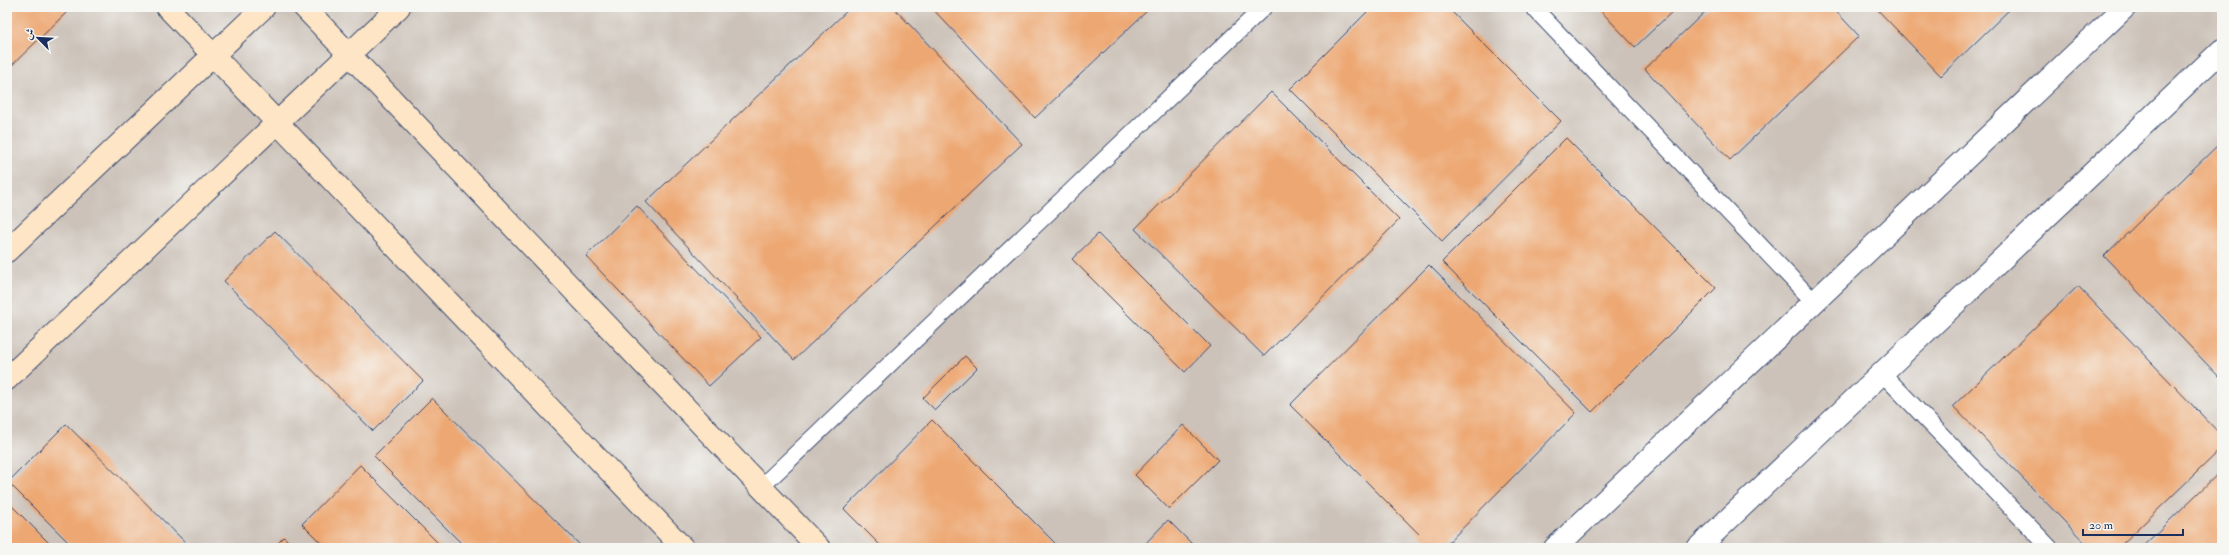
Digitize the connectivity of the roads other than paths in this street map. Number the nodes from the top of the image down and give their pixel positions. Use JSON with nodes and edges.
{"nodes":[{"id":1,"x":167,"y":7,"type":"edge"},
{"id":2,"x":264,"y":7,"type":"edge"},
{"id":3,"x":304,"y":7,"type":"edge"},
{"id":4,"x":398,"y":7,"type":"edge"},
{"id":5,"x":1264,"y":7,"type":"edge"},
{"id":6,"x":1533,"y":7,"type":"edge"},
{"id":7,"x":2125,"y":7,"type":"edge"},
{"id":8,"x":2222,"y":50,"type":"edge"},
{"id":9,"x":349,"y":54,"type":"junction"},
{"id":10,"x":213,"y":55,"type":"junction"},
{"id":11,"x":278,"y":122,"type":"junction"},
{"id":12,"x":7,"y":251,"type":"edge"},
{"id":13,"x":1814,"y":302,"type":"junction"},
{"id":14,"x":1882,"y":373,"type":"junction"},
{"id":15,"x":7,"y":379,"type":"edge"},
{"id":16,"x":761,"y":487,"type":"junction"},
{"id":17,"x":684,"y":548,"type":"edge"},
{"id":18,"x":819,"y":548,"type":"edge"},
{"id":19,"x":1555,"y":548,"type":"edge"},
{"id":20,"x":1698,"y":548,"type":"edge"},
{"id":21,"x":2050,"y":548,"type":"edge"}],
"edges":[{"from":1,"to":10,"type":"street"},
{"from":2,"to":10,"type":"street"},
{"from":3,"to":9,"type":"street"},
{"from":4,"to":9,"type":"street"},
{"from":5,"to":16,"type":"lane"},
{"from":6,"to":13,"type":"lane"},
{"from":7,"to":13,"type":"street"},
{"from":8,"to":14,"type":"street"},
{"from":9,"to":11,"type":"street"},
{"from":9,"to":16,"type":"street"},
{"from":10,"to":11,"type":"street"},
{"from":10,"to":12,"type":"street"},
{"from":11,"to":15,"type":"street"},
{"from":11,"to":17,"type":"street"},
{"from":13,"to":19,"type":"street"},
{"from":14,"to":20,"type":"street"},
{"from":14,"to":21,"type":"lane"},
{"from":16,"to":18,"type":"street"}]}
